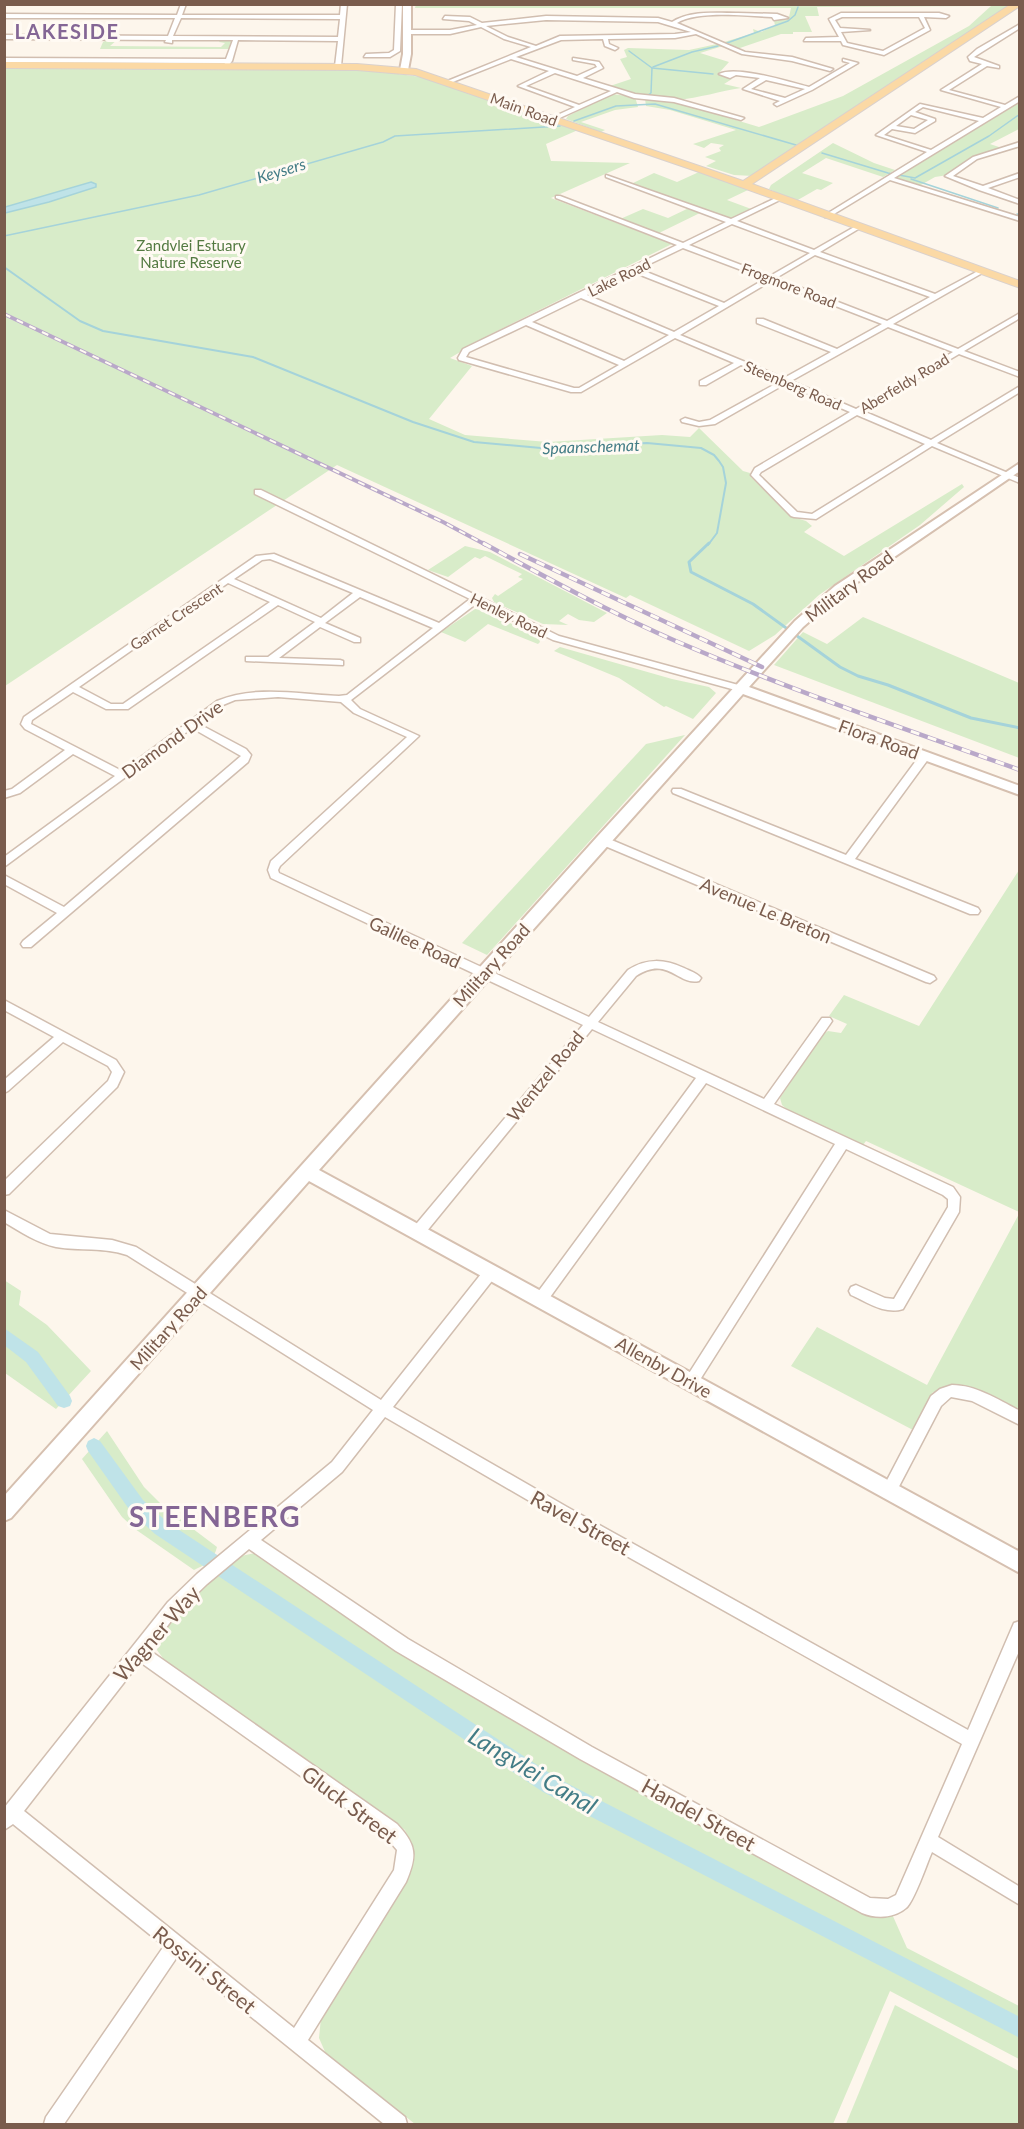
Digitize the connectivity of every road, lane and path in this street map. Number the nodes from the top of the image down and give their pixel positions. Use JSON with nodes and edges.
{"nodes":[{"id":1,"x":184,"y":4,"type":"edge"},
{"id":2,"x":344,"y":4,"type":"edge"},
{"id":3,"x":399,"y":4,"type":"edge"},
{"id":4,"x":407,"y":4,"type":"edge"},
{"id":5,"x":1017,"y":4,"type":"edge"},
{"id":6,"x":631,"y":9,"type":"dead end"},
{"id":7,"x":1020,"y":11,"type":"edge"},
{"id":8,"x":921,"y":15,"type":"junction"},
{"id":9,"x":4,"y":16,"type":"edge"},
{"id":10,"x":179,"y":16,"type":"junction"},
{"id":11,"x":744,"y":16,"type":"junction"},
{"id":12,"x":776,"y":16,"type":"dead end"},
{"id":13,"x":946,"y":16,"type":"dead end"},
{"id":14,"x":343,"y":17,"type":"junction"},
{"id":15,"x":445,"y":18,"type":"dead end"},
{"id":16,"x":632,"y":19,"type":"junction"},
{"id":17,"x":674,"y":23,"type":"junction"},
{"id":18,"x":481,"y":25,"type":"junction"},
{"id":19,"x":1020,"y":25,"type":"edge"},
{"id":20,"x":747,"y":26,"type":"dead end"},
{"id":21,"x":837,"y":30,"type":"junction"},
{"id":22,"x":867,"y":30,"type":"dead end"},
{"id":23,"x":406,"y":32,"type":"junction"},
{"id":24,"x":697,"y":32,"type":"junction"},
{"id":25,"x":605,"y":37,"type":"junction"},
{"id":26,"x":4,"y":38,"type":"edge"},
{"id":27,"x":236,"y":38,"type":"junction"},
{"id":28,"x":340,"y":39,"type":"junction"},
{"id":29,"x":842,"y":39,"type":"junction"},
{"id":30,"x":806,"y":40,"type":"dead end"},
{"id":31,"x":168,"y":41,"type":"junction"},
{"id":32,"x":100,"y":43,"type":"junction"},
{"id":33,"x":535,"y":47,"type":"junction"},
{"id":34,"x":397,"y":48,"type":"junction"},
{"id":35,"x":615,"y":48,"type":"dead end"},
{"id":36,"x":406,"y":49,"type":"junction"},
{"id":37,"x":863,"y":50,"type":"junction"},
{"id":38,"x":366,"y":56,"type":"dead end"},
{"id":39,"x":510,"y":57,"type":"junction"},
{"id":40,"x":575,"y":58,"type":"dead end"},
{"id":41,"x":4,"y":60,"type":"edge"},
{"id":42,"x":90,"y":60,"type":"junction"},
{"id":43,"x":845,"y":60,"type":"junction"},
{"id":44,"x":33,"y":63,"type":"junction"},
{"id":45,"x":228,"y":63,"type":"junction"},
{"id":46,"x":467,"y":64,"type":"dead end"},
{"id":47,"x":986,"y":64,"type":"junction"},
{"id":48,"x":4,"y":65,"type":"edge"},
{"id":49,"x":338,"y":66,"type":"junction"},
{"id":50,"x":997,"y":67,"type":"dead end"},
{"id":51,"x":482,"y":68,"type":"junction"},
{"id":52,"x":391,"y":69,"type":"junction"},
{"id":53,"x":830,"y":69,"type":"junction"},
{"id":54,"x":404,"y":70,"type":"junction"},
{"id":55,"x":554,"y":71,"type":"junction"},
{"id":56,"x":841,"y":72,"type":"junction"},
{"id":57,"x":733,"y":73,"type":"dead end"},
{"id":58,"x":578,"y":78,"type":"junction"},
{"id":59,"x":765,"y":78,"type":"junction"},
{"id":60,"x":448,"y":82,"type":"junction"},
{"id":61,"x":617,"y":90,"type":"junction"},
{"id":62,"x":810,"y":90,"type":"junction"},
{"id":63,"x":1020,"y":98,"type":"edge"},
{"id":64,"x":784,"y":100,"type":"junction"},
{"id":65,"x":777,"y":104,"type":"dead end"},
{"id":66,"x":580,"y":106,"type":"junction"},
{"id":67,"x":1006,"y":107,"type":"junction"},
{"id":68,"x":911,"y":113,"type":"junction"},
{"id":69,"x":741,"y":118,"type":"dead end"},
{"id":70,"x":556,"y":120,"type":"junction"},
{"id":71,"x":984,"y":120,"type":"junction"},
{"id":72,"x":891,"y":127,"type":"junction"},
{"id":73,"x":1020,"y":144,"type":"edge"},
{"id":74,"x":808,"y":149,"type":"junction"},
{"id":75,"x":933,"y":152,"type":"junction"},
{"id":76,"x":1020,"y":175,"type":"edge"},
{"id":77,"x":608,"y":176,"type":"dead end"},
{"id":78,"x":893,"y":176,"type":"junction"},
{"id":79,"x":749,"y":187,"type":"junction"},
{"id":80,"x":981,"y":189,"type":"junction"},
{"id":81,"x":558,"y":197,"type":"dead end"},
{"id":82,"x":780,"y":198,"type":"junction"},
{"id":83,"x":1020,"y":204,"type":"edge"},
{"id":84,"x":1002,"y":214,"type":"junction"},
{"id":85,"x":827,"y":216,"type":"junction"},
{"id":86,"x":1020,"y":219,"type":"edge"},
{"id":87,"x":733,"y":222,"type":"junction"},
{"id":88,"x":858,"y":227,"type":"junction"},
{"id":89,"x":685,"y":245,"type":"junction"},
{"id":90,"x":816,"y":252,"type":"junction"},
{"id":91,"x":634,"y":270,"type":"junction"},
{"id":92,"x":982,"y":271,"type":"junction"},
{"id":93,"x":771,"y":278,"type":"junction"},
{"id":94,"x":1020,"y":285,"type":"edge"},
{"id":95,"x":581,"y":295,"type":"junction"},
{"id":96,"x":936,"y":297,"type":"junction"},
{"id":97,"x":724,"y":305,"type":"junction"},
{"id":98,"x":1020,"y":315,"type":"edge"},
{"id":99,"x":760,"y":321,"type":"dead end"},
{"id":100,"x":526,"y":322,"type":"junction"},
{"id":101,"x":889,"y":324,"type":"junction"},
{"id":102,"x":675,"y":334,"type":"junction"},
{"id":103,"x":959,"y":351,"type":"junction"},
{"id":104,"x":837,"y":352,"type":"junction"},
{"id":105,"x":741,"y":362,"type":"junction"},
{"id":106,"x":624,"y":364,"type":"junction"},
{"id":107,"x":1020,"y":375,"type":"edge"},
{"id":108,"x":785,"y":381,"type":"junction"},
{"id":109,"x":703,"y":383,"type":"dead end"},
{"id":110,"x":1020,"y":388,"type":"edge"},
{"id":111,"x":856,"y":412,"type":"junction"},
{"id":112,"x":685,"y":420,"type":"dead end"},
{"id":113,"x":931,"y":444,"type":"junction"},
{"id":114,"x":1020,"y":466,"type":"edge"},
{"id":115,"x":1005,"y":475,"type":"junction"},
{"id":116,"x":1020,"y":481,"type":"edge"},
{"id":117,"x":258,"y":492,"type":"dead end"},
{"id":118,"x":228,"y":580,"type":"junction"},
{"id":119,"x":359,"y":593,"type":"junction"},
{"id":120,"x":476,"y":599,"type":"junction"},
{"id":121,"x":277,"y":601,"type":"junction"},
{"id":122,"x":321,"y":624,"type":"junction"},
{"id":123,"x":440,"y":627,"type":"junction"},
{"id":124,"x":357,"y":640,"type":"dead end"},
{"id":125,"x":249,"y":659,"type":"dead end"},
{"id":126,"x":270,"y":660,"type":"junction"},
{"id":127,"x":340,"y":663,"type":"dead end"},
{"id":128,"x":71,"y":687,"type":"junction"},
{"id":129,"x":739,"y":688,"type":"junction"},
{"id":130,"x":344,"y":699,"type":"junction"},
{"id":131,"x":192,"y":724,"type":"junction"},
{"id":132,"x":72,"y":750,"type":"junction"},
{"id":133,"x":925,"y":756,"type":"junction"},
{"id":134,"x":123,"y":775,"type":"junction"},
{"id":135,"x":1020,"y":790,"type":"edge"},
{"id":136,"x":678,"y":791,"type":"dead end"},
{"id":137,"x":4,"y":795,"type":"edge"},
{"id":138,"x":602,"y":840,"type":"junction"},
{"id":139,"x":848,"y":860,"type":"junction"},
{"id":140,"x":4,"y":863,"type":"edge"},
{"id":141,"x":4,"y":879,"type":"edge"},
{"id":142,"x":974,"y":911,"type":"dead end"},
{"id":143,"x":65,"y":912,"type":"junction"},
{"id":144,"x":27,"y":944,"type":"dead end"},
{"id":145,"x":483,"y":974,"type":"junction"},
{"id":146,"x":695,"y":978,"type":"dead end"},
{"id":147,"x":930,"y":979,"type":"dead end"},
{"id":148,"x":4,"y":1004,"type":"edge"},
{"id":149,"x":826,"y":1021,"type":"dead end"},
{"id":150,"x":589,"y":1022,"type":"junction"},
{"id":151,"x":63,"y":1035,"type":"junction"},
{"id":152,"x":704,"y":1077,"type":"junction"},
{"id":153,"x":4,"y":1088,"type":"edge"},
{"id":154,"x":766,"y":1106,"type":"junction"},
{"id":155,"x":843,"y":1142,"type":"junction"},
{"id":156,"x":307,"y":1172,"type":"junction"},
{"id":157,"x":4,"y":1190,"type":"edge"},
{"id":158,"x":4,"y":1215,"type":"edge"},
{"id":159,"x":417,"y":1233,"type":"junction"},
{"id":160,"x":490,"y":1273,"type":"junction"},
{"id":161,"x":856,"y":1291,"type":"dead end"},
{"id":162,"x":199,"y":1293,"type":"junction"},
{"id":163,"x":540,"y":1300,"type":"junction"},
{"id":164,"x":691,"y":1382,"type":"junction"},
{"id":165,"x":384,"y":1409,"type":"junction"},
{"id":166,"x":1020,"y":1419,"type":"edge"},
{"id":167,"x":889,"y":1491,"type":"junction"},
{"id":168,"x":4,"y":1511,"type":"edge"},
{"id":169,"x":250,"y":1540,"type":"junction"},
{"id":170,"x":1020,"y":1563,"type":"edge"},
{"id":171,"x":1020,"y":1629,"type":"edge"},
{"id":172,"x":138,"y":1651,"type":"junction"},
{"id":173,"x":970,"y":1740,"type":"junction"},
{"id":174,"x":8,"y":1817,"type":"edge"},
{"id":175,"x":929,"y":1841,"type":"junction"},
{"id":176,"x":1020,"y":1897,"type":"edge"},
{"id":177,"x":175,"y":1945,"type":"junction"},
{"id":178,"x":296,"y":2042,"type":"junction"},
{"id":179,"x":53,"y":2124,"type":"edge"},
{"id":180,"x":398,"y":2124,"type":"edge"}],
"edges":[{"from":1,"to":10,"type":"street"},
{"from":2,"to":14,"type":"street"},
{"from":3,"to":34,"type":"street"},
{"from":4,"to":23,"type":"main road"},
{"from":5,"to":74,"type":"main road"},
{"from":6,"to":16,"type":"street"},
{"from":7,"to":74,"type":"main road"},
{"from":8,"to":13,"type":"street"},
{"from":8,"to":21,"type":"street"},
{"from":8,"to":37,"type":"street"},
{"from":9,"to":10,"type":"street"},
{"from":10,"to":14,"type":"street"},
{"from":10,"to":31,"type":"street"},
{"from":11,"to":12,"type":"street"},
{"from":11,"to":17,"type":"street"},
{"from":11,"to":20,"type":"street"},
{"from":14,"to":28,"type":"street"},
{"from":15,"to":18,"type":"street"},
{"from":16,"to":17,"type":"street"},
{"from":16,"to":18,"type":"street"},
{"from":17,"to":24,"type":"street"},
{"from":18,"to":23,"type":"street"},
{"from":18,"to":33,"type":"street"},
{"from":19,"to":47,"type":"street"},
{"from":21,"to":22,"type":"street"},
{"from":21,"to":29,"type":"street"},
{"from":23,"to":36,"type":"main road"},
{"from":24,"to":25,"type":"street"},
{"from":24,"to":53,"type":"street"},
{"from":25,"to":33,"type":"street"},
{"from":25,"to":35,"type":"street"},
{"from":26,"to":32,"type":"street"},
{"from":27,"to":28,"type":"street"},
{"from":27,"to":31,"type":"street"},
{"from":27,"to":45,"type":"street"},
{"from":28,"to":49,"type":"street"},
{"from":29,"to":30,"type":"street"},
{"from":29,"to":37,"type":"street"},
{"from":31,"to":32,"type":"street"},
{"from":32,"to":42,"type":"street"},
{"from":33,"to":39,"type":"street"},
{"from":34,"to":36,"type":"street"},
{"from":34,"to":38,"type":"street"},
{"from":36,"to":52,"type":"main road"},
{"from":36,"to":54,"type":"main road"},
{"from":37,"to":43,"type":"street"},
{"from":39,"to":51,"type":"street"},
{"from":39,"to":55,"type":"street"},
{"from":40,"to":58,"type":"street"},
{"from":41,"to":44,"type":"street"},
{"from":42,"to":44,"type":"street"},
{"from":42,"to":45,"type":"street"},
{"from":43,"to":53,"type":"street"},
{"from":43,"to":56,"type":"street"},
{"from":44,"to":45,"type":"main road","name":"Main Road"},
{"from":44,"to":48,"type":"main road","name":"Main Road"},
{"from":45,"to":49,"type":"main road","name":"Main Road"},
{"from":46,"to":51,"type":"street"},
{"from":47,"to":50,"type":"street"},
{"from":47,"to":67,"type":"street"},
{"from":49,"to":52,"type":"main road","name":"Main Road"},
{"from":51,"to":60,"type":"street"},
{"from":52,"to":54,"type":"main road","name":"Main Road"},
{"from":53,"to":56,"type":"street"},
{"from":54,"to":60,"type":"main road","name":"Main Road"},
{"from":55,"to":58,"type":"street"},
{"from":55,"to":66,"type":"street"},
{"from":56,"to":62,"type":"street"},
{"from":57,"to":59,"type":"street"},
{"from":58,"to":61,"type":"street"},
{"from":59,"to":62,"type":"street"},
{"from":59,"to":64,"type":"street"},
{"from":60,"to":70,"type":"main road","name":"Main Road"},
{"from":61,"to":66,"type":"street"},
{"from":61,"to":69,"type":"street"},
{"from":62,"to":64,"type":"street"},
{"from":63,"to":67,"type":"street"},
{"from":64,"to":65,"type":"street"},
{"from":66,"to":70,"type":"street"},
{"from":67,"to":71,"type":"street"},
{"from":68,"to":71,"type":"street"},
{"from":68,"to":72,"type":"street"},
{"from":68,"to":72,"type":"street"},
{"from":70,"to":79,"type":"main road","name":"Main Road"},
{"from":71,"to":75,"type":"street"},
{"from":72,"to":75,"type":"street"},
{"from":73,"to":80,"type":"street"},
{"from":74,"to":79,"type":"main road"},
{"from":74,"to":79,"type":"main road"},
{"from":75,"to":78,"type":"street"},
{"from":76,"to":80,"type":"street"},
{"from":77,"to":87,"type":"street"},
{"from":78,"to":84,"type":"street"},
{"from":78,"to":85,"type":"street"},
{"from":79,"to":82,"type":"main road","name":"Main Road"},
{"from":80,"to":83,"type":"street"},
{"from":81,"to":89,"type":"street","name":"Frogmore Road"},
{"from":82,"to":85,"type":"main road","name":"Main Road"},
{"from":82,"to":87,"type":"street","name":"Lake Road"},
{"from":83,"to":84,"type":"street"},
{"from":84,"to":86,"type":"street"},
{"from":85,"to":88,"type":"main road","name":"Main Road"},
{"from":87,"to":89,"type":"street","name":"Lake Road"},
{"from":87,"to":90,"type":"street"},
{"from":88,"to":90,"type":"street"},
{"from":88,"to":92,"type":"main road","name":"Main Road"},
{"from":89,"to":91,"type":"street","name":"Lake Road"},
{"from":89,"to":93,"type":"street","name":"Frogmore Road"},
{"from":90,"to":93,"type":"street"},
{"from":90,"to":96,"type":"street"},
{"from":91,"to":95,"type":"street","name":"Lake Road"},
{"from":91,"to":97,"type":"street"},
{"from":92,"to":94,"type":"main road","name":"Main Road"},
{"from":92,"to":96,"type":"street"},
{"from":93,"to":97,"type":"street"},
{"from":93,"to":101,"type":"street","name":"Frogmore Road"},
{"from":95,"to":100,"type":"street","name":"Lake Road"},
{"from":95,"to":102,"type":"street","name":"Steenberg Road"},
{"from":96,"to":101,"type":"street"},
{"from":97,"to":102,"type":"street"},
{"from":98,"to":103,"type":"street","name":"Aberfeldy Road"},
{"from":99,"to":104,"type":"street"},
{"from":100,"to":106,"type":"street"},
{"from":100,"to":106,"type":"street","name":"Lake Road"},
{"from":101,"to":103,"type":"street","name":"Frogmore Road"},
{"from":101,"to":104,"type":"street"},
{"from":102,"to":105,"type":"street","name":"Steenberg Road"},
{"from":102,"to":106,"type":"street"},
{"from":103,"to":107,"type":"street","name":"Frogmore Road"},
{"from":103,"to":111,"type":"street","name":"Aberfeldy Road"},
{"from":104,"to":108,"type":"street"},
{"from":105,"to":108,"type":"street","name":"Steenberg Road"},
{"from":105,"to":109,"type":"street"},
{"from":108,"to":111,"type":"street","name":"Steenberg Road"},
{"from":108,"to":112,"type":"street"},
{"from":110,"to":113,"type":"street"},
{"from":111,"to":113,"type":"street","name":"Steenberg Road"},
{"from":111,"to":113,"type":"street","name":"Aberfeldy Road"},
{"from":113,"to":115,"type":"street","name":"Steenberg Road"},
{"from":114,"to":115,"type":"main road","name":"Military Road"},
{"from":115,"to":116,"type":"street","name":"Steenberg Road"},
{"from":115,"to":129,"type":"main road","name":"Military Road"},
{"from":117,"to":120,"type":"street","name":"Henley Road"},
{"from":118,"to":119,"type":"street","name":"Garnet Crescent"},
{"from":118,"to":121,"type":"street"},
{"from":118,"to":128,"type":"street","name":"Garnet Crescent"},
{"from":119,"to":122,"type":"street"},
{"from":119,"to":123,"type":"street","name":"Garnet Crescent"},
{"from":120,"to":123,"type":"street"},
{"from":120,"to":129,"type":"street","name":"Henley Road"},
{"from":121,"to":122,"type":"street"},
{"from":121,"to":128,"type":"street"},
{"from":122,"to":124,"type":"street"},
{"from":122,"to":126,"type":"street"},
{"from":123,"to":130,"type":"street"},
{"from":125,"to":126,"type":"street"},
{"from":126,"to":127,"type":"street"},
{"from":128,"to":132,"type":"street","name":"Garnet Crescent"},
{"from":129,"to":133,"type":"main road","name":"Flora Road"},
{"from":129,"to":138,"type":"main road","name":"Military Road"},
{"from":130,"to":131,"type":"street","name":"Diamond Drive"},
{"from":130,"to":145,"type":"street","name":"Galilee Road"},
{"from":131,"to":134,"type":"street","name":"Diamond Drive"},
{"from":131,"to":143,"type":"street"},
{"from":132,"to":134,"type":"street","name":"Garnet Crescent"},
{"from":132,"to":137,"type":"street"},
{"from":133,"to":135,"type":"main road","name":"Flora Road"},
{"from":133,"to":139,"type":"street"},
{"from":134,"to":140,"type":"street","name":"Diamond Drive"},
{"from":136,"to":139,"type":"street"},
{"from":138,"to":145,"type":"main road","name":"Military Road"},
{"from":138,"to":147,"type":"street","name":"Avenue Le Breton"},
{"from":139,"to":142,"type":"street"},
{"from":141,"to":143,"type":"street"},
{"from":143,"to":144,"type":"street"},
{"from":145,"to":150,"type":"street","name":"Galilee Road"},
{"from":145,"to":156,"type":"main road","name":"Military Road"},
{"from":146,"to":150,"type":"street","name":"Wentzel Road"},
{"from":148,"to":151,"type":"street"},
{"from":149,"to":154,"type":"street"},
{"from":150,"to":152,"type":"street","name":"Galilee Road"},
{"from":150,"to":159,"type":"street","name":"Wentzel Road"},
{"from":151,"to":153,"type":"street"},
{"from":151,"to":157,"type":"street"},
{"from":152,"to":154,"type":"street","name":"Galilee Road"},
{"from":152,"to":163,"type":"street"},
{"from":154,"to":155,"type":"street","name":"Galilee Road"},
{"from":155,"to":161,"type":"street","name":"Galilee Road"},
{"from":155,"to":164,"type":"street"},
{"from":156,"to":159,"type":"main road","name":"Allenby Drive"},
{"from":156,"to":162,"type":"main road","name":"Military Road"},
{"from":158,"to":162,"type":"street"},
{"from":159,"to":160,"type":"main road","name":"Allenby Drive"},
{"from":160,"to":163,"type":"main road","name":"Allenby Drive"},
{"from":160,"to":165,"type":"street","name":"Wagner Way"},
{"from":162,"to":165,"type":"street","name":"Ravel Street"},
{"from":162,"to":168,"type":"main road","name":"Military Road"},
{"from":163,"to":164,"type":"main road","name":"Allenby Drive"},
{"from":164,"to":167,"type":"main road","name":"Allenby Drive"},
{"from":165,"to":169,"type":"street","name":"Wagner Way"},
{"from":165,"to":173,"type":"street","name":"Ravel Street"},
{"from":166,"to":167,"type":"street"},
{"from":167,"to":170,"type":"main road","name":"Allenby Drive"},
{"from":169,"to":172,"type":"street","name":"Wagner Way"},
{"from":169,"to":175,"type":"street","name":"Handel Street"},
{"from":171,"to":173,"type":"street","name":"Handel Street"},
{"from":172,"to":174,"type":"street","name":"Wagner Way"},
{"from":172,"to":178,"type":"street","name":"Gluck Street"},
{"from":173,"to":175,"type":"street","name":"Handel Street"},
{"from":174,"to":177,"type":"street","name":"Rossini Street"},
{"from":175,"to":176,"type":"street"},
{"from":177,"to":178,"type":"street","name":"Rossini Street"},
{"from":177,"to":179,"type":"street"},
{"from":178,"to":180,"type":"street","name":"Rossini Street"}]}
